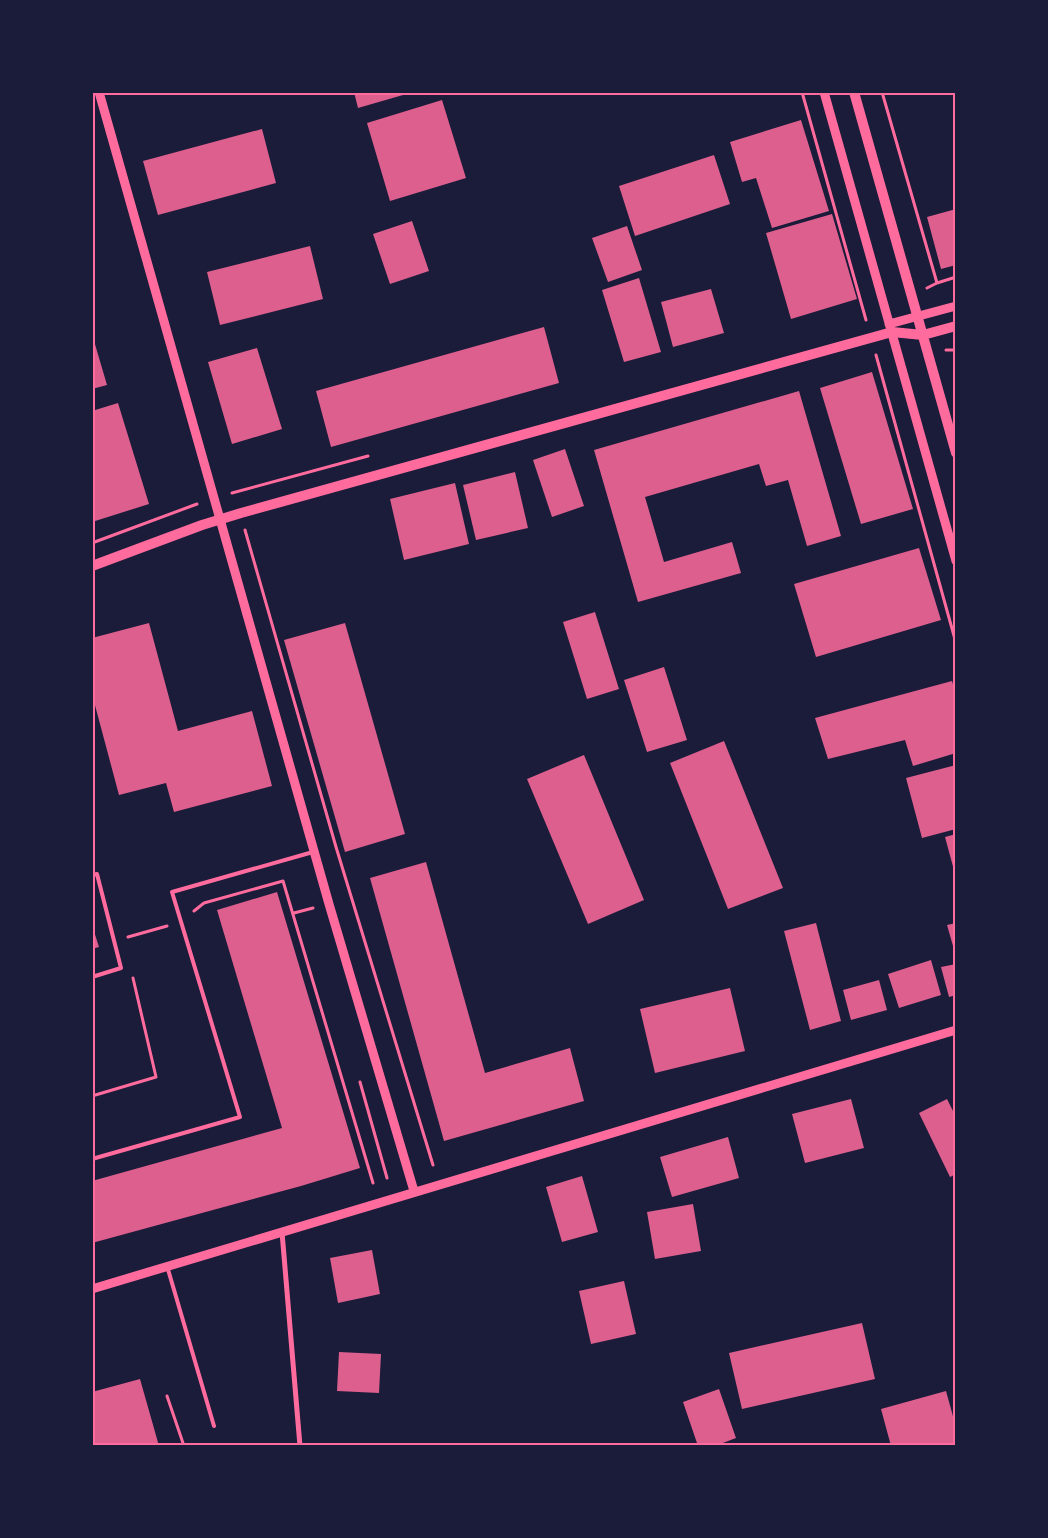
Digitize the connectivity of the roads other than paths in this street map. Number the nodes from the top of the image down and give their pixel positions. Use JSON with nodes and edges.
{"nodes":[{"id":1,"x":98,"y":92,"type":"edge"},
{"id":2,"x":824,"y":92,"type":"edge"},
{"id":3,"x":854,"y":92,"type":"edge"},
{"id":4,"x":956,"y":306,"type":"edge"},
{"id":5,"x":918,"y":316,"type":"junction"},
{"id":6,"x":956,"y":326,"type":"edge"},
{"id":7,"x":890,"y":328,"type":"junction"},
{"id":8,"x":923,"y":335,"type":"junction"},
{"id":9,"x":956,"y":454,"type":"edge"},
{"id":10,"x":220,"y":519,"type":"junction"},
{"id":11,"x":956,"y":561,"type":"edge"},
{"id":12,"x":92,"y":566,"type":"edge"},
{"id":13,"x":315,"y":851,"type":"junction"},
{"id":14,"x":92,"y":875,"type":"edge"},
{"id":15,"x":92,"y":977,"type":"edge"},
{"id":16,"x":956,"y":1030,"type":"edge"},
{"id":17,"x":92,"y":1159,"type":"edge"},
{"id":18,"x":414,"y":1191,"type":"junction"},
{"id":19,"x":282,"y":1231,"type":"junction"},
{"id":20,"x":167,"y":1266,"type":"junction"},
{"id":21,"x":92,"y":1289,"type":"edge"},
{"id":22,"x":214,"y":1426,"type":"dead end"},
{"id":23,"x":300,"y":1446,"type":"edge"}],
"edges":[{"from":1,"to":10,"type":"street"},
{"from":2,"to":7,"type":"street"},
{"from":3,"to":5,"type":"main road"},
{"from":4,"to":5,"type":"street"},
{"from":5,"to":7,"type":"street"},
{"from":5,"to":8,"type":"main road"},
{"from":6,"to":8,"type":"main road"},
{"from":7,"to":8,"type":"main road"},
{"from":7,"to":10,"type":"main road"},
{"from":7,"to":11,"type":"street"},
{"from":8,"to":9,"type":"main road"},
{"from":10,"to":12,"type":"main road"},
{"from":10,"to":13,"type":"street"},
{"from":13,"to":17,"type":"lane"},
{"from":13,"to":18,"type":"street"},
{"from":14,"to":15,"type":"lane"},
{"from":16,"to":18,"type":"street"},
{"from":18,"to":19,"type":"street"},
{"from":19,"to":20,"type":"street"},
{"from":19,"to":23,"type":"street"},
{"from":20,"to":21,"type":"street"},
{"from":20,"to":22,"type":"lane"}]}
